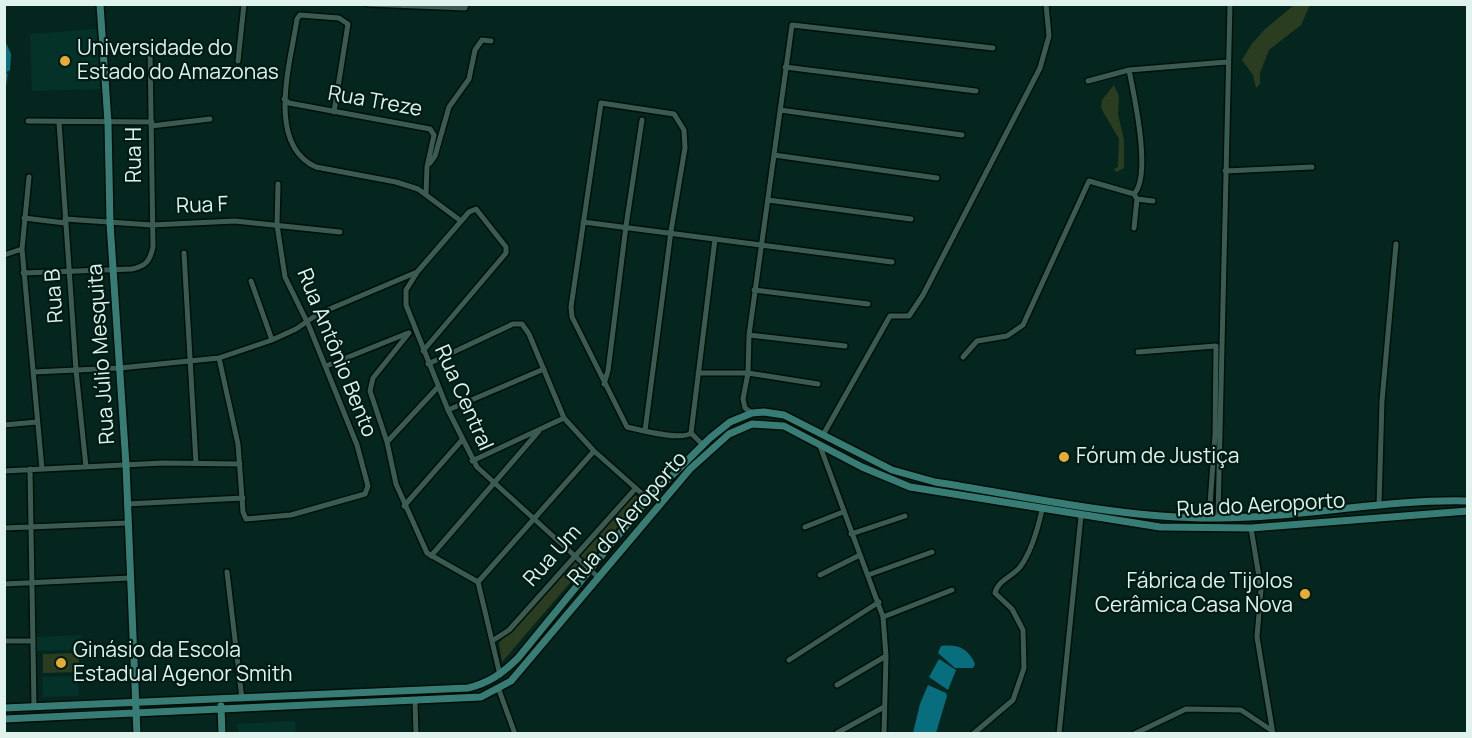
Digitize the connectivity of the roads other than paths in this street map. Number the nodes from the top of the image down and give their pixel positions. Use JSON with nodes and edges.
{"nodes":[{"id":1,"x":100,"y":4,"type":"edge"},
{"id":2,"x":244,"y":4,"type":"edge"},
{"id":3,"x":369,"y":4,"type":"edge"},
{"id":4,"x":466,"y":4,"type":"edge"},
{"id":5,"x":1046,"y":4,"type":"edge"},
{"id":6,"x":1230,"y":4,"type":"edge"},
{"id":7,"x":490,"y":41,"type":"dead end"},
{"id":8,"x":993,"y":48,"type":"dead end"},
{"id":9,"x":150,"y":49,"type":"dead end"},
{"id":10,"x":238,"y":61,"type":"dead end"},
{"id":11,"x":1227,"y":62,"type":"junction"},
{"id":12,"x":785,"y":67,"type":"junction"},
{"id":13,"x":1130,"y":70,"type":"junction"},
{"id":14,"x":1088,"y":81,"type":"dead end"},
{"id":15,"x":976,"y":91,"type":"dead end"},
{"id":16,"x":284,"y":99,"type":"junction"},
{"id":17,"x":780,"y":110,"type":"junction"},
{"id":18,"x":334,"y":112,"type":"junction"},
{"id":19,"x":210,"y":119,"type":"dead end"},
{"id":20,"x":642,"y":120,"type":"dead end"},
{"id":21,"x":28,"y":121,"type":"dead end"},
{"id":22,"x":59,"y":122,"type":"junction"},
{"id":23,"x":108,"y":123,"type":"junction"},
{"id":24,"x":152,"y":124,"type":"junction"},
{"id":25,"x":962,"y":135,"type":"dead end"},
{"id":26,"x":774,"y":155,"type":"junction"},
{"id":27,"x":427,"y":167,"type":"junction"},
{"id":28,"x":1312,"y":167,"type":"dead end"},
{"id":29,"x":1225,"y":171,"type":"junction"},
{"id":30,"x":29,"y":177,"type":"dead end"},
{"id":31,"x":937,"y":178,"type":"dead end"},
{"id":32,"x":278,"y":184,"type":"dead end"},
{"id":33,"x":426,"y":194,"type":"junction"},
{"id":34,"x":1135,"y":196,"type":"junction"},
{"id":35,"x":768,"y":200,"type":"junction"},
{"id":36,"x":1153,"y":201,"type":"dead end"},
{"id":37,"x":24,"y":218,"type":"junction"},
{"id":38,"x":911,"y":219,"type":"dead end"},
{"id":39,"x":65,"y":221,"type":"junction"},
{"id":40,"x":461,"y":221,"type":"junction"},
{"id":41,"x":583,"y":222,"type":"junction"},
{"id":42,"x":110,"y":223,"type":"junction"},
{"id":43,"x":152,"y":225,"type":"junction"},
{"id":44,"x":277,"y":225,"type":"junction"},
{"id":45,"x":626,"y":226,"type":"junction"},
{"id":46,"x":1134,"y":228,"type":"dead end"},
{"id":47,"x":670,"y":231,"type":"junction"},
{"id":48,"x":340,"y":232,"type":"dead end"},
{"id":49,"x":715,"y":239,"type":"junction"},
{"id":50,"x":760,"y":244,"type":"junction"},
{"id":51,"x":1396,"y":244,"type":"dead end"},
{"id":52,"x":22,"y":249,"type":"junction"},
{"id":53,"x":184,"y":253,"type":"dead end"},
{"id":54,"x":4,"y":255,"type":"edge"},
{"id":55,"x":892,"y":262,"type":"dead end"},
{"id":56,"x":112,"y":270,"type":"junction"},
{"id":57,"x":418,"y":271,"type":"junction"},
{"id":58,"x":23,"y":273,"type":"junction"},
{"id":59,"x":70,"y":273,"type":"junction"},
{"id":60,"x":251,"y":281,"type":"dead end"},
{"id":61,"x":754,"y":290,"type":"junction"},
{"id":62,"x":868,"y":304,"type":"dead end"},
{"id":63,"x":307,"y":321,"type":"junction"},
{"id":64,"x":416,"y":330,"type":"junction"},
{"id":65,"x":409,"y":333,"type":"junction"},
{"id":66,"x":749,"y":335,"type":"junction"},
{"id":67,"x":272,"y":340,"type":"junction"},
{"id":68,"x":845,"y":346,"type":"dead end"},
{"id":69,"x":423,"y":351,"type":"junction"},
{"id":70,"x":1138,"y":352,"type":"dead end"},
{"id":71,"x":963,"y":357,"type":"dead end"},
{"id":72,"x":219,"y":358,"type":"junction"},
{"id":73,"x":191,"y":360,"type":"junction"},
{"id":74,"x":428,"y":364,"type":"junction"},
{"id":75,"x":326,"y":366,"type":"junction"},
{"id":76,"x":120,"y":368,"type":"junction"},
{"id":77,"x":544,"y":369,"type":"junction"},
{"id":78,"x":76,"y":370,"type":"junction"},
{"id":79,"x":33,"y":372,"type":"junction"},
{"id":80,"x":698,"y":373,"type":"junction"},
{"id":81,"x":748,"y":373,"type":"junction"},
{"id":82,"x":604,"y":384,"type":"junction"},
{"id":83,"x":818,"y":384,"type":"dead end"},
{"id":84,"x":438,"y":387,"type":"junction"},
{"id":85,"x":448,"y":410,"type":"junction"},
{"id":86,"x":752,"y":413,"type":"junction"},
{"id":87,"x":564,"y":418,"type":"junction"},
{"id":88,"x":37,"y":422,"type":"junction"},
{"id":89,"x":4,"y":425,"type":"edge"},
{"id":90,"x":645,"y":430,"type":"junction"},
{"id":91,"x":539,"y":431,"type":"junction"},
{"id":92,"x":691,"y":433,"type":"junction"},
{"id":93,"x":823,"y":435,"type":"junction"},
{"id":94,"x":462,"y":440,"type":"junction"},
{"id":95,"x":387,"y":442,"type":"junction"},
{"id":96,"x":703,"y":445,"type":"junction"},
{"id":97,"x":820,"y":446,"type":"junction"},
{"id":98,"x":594,"y":451,"type":"junction"},
{"id":99,"x":867,"y":458,"type":"junction"},
{"id":100,"x":472,"y":461,"type":"junction"},
{"id":101,"x":196,"y":463,"type":"junction"},
{"id":102,"x":240,"y":464,"type":"junction"},
{"id":103,"x":126,"y":465,"type":"junction"},
{"id":104,"x":86,"y":467,"type":"junction"},
{"id":105,"x":862,"y":467,"type":"junction"},
{"id":106,"x":30,"y":469,"type":"junction"},
{"id":107,"x":42,"y":469,"type":"junction"},
{"id":108,"x":4,"y":471,"type":"edge"},
{"id":109,"x":495,"y":485,"type":"junction"},
{"id":110,"x":636,"y":488,"type":"junction"},
{"id":111,"x":243,"y":498,"type":"junction"},
{"id":112,"x":648,"y":498,"type":"junction"},
{"id":113,"x":1467,"y":501,"type":"edge"},
{"id":114,"x":127,"y":504,"type":"junction"},
{"id":115,"x":1379,"y":505,"type":"junction"},
{"id":116,"x":404,"y":506,"type":"junction"},
{"id":117,"x":1103,"y":508,"type":"junction"},
{"id":118,"x":1042,"y":510,"type":"junction"},
{"id":119,"x":1467,"y":511,"type":"edge"},
{"id":120,"x":843,"y":512,"type":"junction"},
{"id":121,"x":905,"y":516,"type":"dead end"},
{"id":122,"x":1081,"y":516,"type":"junction"},
{"id":123,"x":1209,"y":518,"type":"junction"},
{"id":124,"x":1218,"y":518,"type":"junction"},
{"id":125,"x":1103,"y":519,"type":"junction"},
{"id":126,"x":535,"y":520,"type":"junction"},
{"id":127,"x":128,"y":523,"type":"junction"},
{"id":128,"x":29,"y":527,"type":"junction"},
{"id":129,"x":805,"y":527,"type":"dead end"},
{"id":130,"x":4,"y":528,"type":"edge"},
{"id":131,"x":1251,"y":528,"type":"junction"},
{"id":132,"x":851,"y":534,"type":"junction"},
{"id":133,"x":932,"y":552,"type":"dead end"},
{"id":134,"x":860,"y":555,"type":"junction"},
{"id":135,"x":431,"y":556,"type":"junction"},
{"id":136,"x":575,"y":556,"type":"junction"},
{"id":137,"x":590,"y":570,"type":"junction"},
{"id":138,"x":227,"y":572,"type":"dead end"},
{"id":139,"x":820,"y":575,"type":"dead end"},
{"id":140,"x":868,"y":575,"type":"junction"},
{"id":141,"x":598,"y":577,"type":"junction"},
{"id":142,"x":130,"y":578,"type":"junction"},
{"id":143,"x":478,"y":582,"type":"junction"},
{"id":144,"x":32,"y":583,"type":"junction"},
{"id":145,"x":4,"y":584,"type":"edge"},
{"id":146,"x":952,"y":590,"type":"dead end"},
{"id":147,"x":879,"y":602,"type":"junction"},
{"id":148,"x":883,"y":617,"type":"junction"},
{"id":149,"x":4,"y":641,"type":"edge"},
{"id":150,"x":33,"y":641,"type":"junction"},
{"id":151,"x":492,"y":641,"type":"junction"},
{"id":152,"x":886,"y":656,"type":"junction"},
{"id":153,"x":789,"y":660,"type":"dead end"},
{"id":154,"x":500,"y":675,"type":"junction"},
{"id":155,"x":837,"y":685,"type":"dead end"},
{"id":156,"x":499,"y":690,"type":"junction"},
{"id":157,"x":220,"y":699,"type":"junction"},
{"id":158,"x":242,"y":699,"type":"junction"},
{"id":159,"x":415,"y":701,"type":"junction"},
{"id":160,"x":137,"y":702,"type":"junction"},
{"id":161,"x":34,"y":706,"type":"junction"},
{"id":162,"x":884,"y":707,"type":"junction"},
{"id":163,"x":4,"y":708,"type":"edge"},
{"id":164,"x":221,"y":709,"type":"junction"},
{"id":165,"x":138,"y":713,"type":"junction"},
{"id":166,"x":4,"y":719,"type":"edge"},
{"id":167,"x":1272,"y":732,"type":"edge"},
{"id":168,"x":837,"y":733,"type":"edge"},
{"id":169,"x":137,"y":734,"type":"edge"},
{"id":170,"x":222,"y":734,"type":"edge"},
{"id":171,"x":416,"y":734,"type":"edge"},
{"id":172,"x":515,"y":734,"type":"edge"},
{"id":173,"x":884,"y":734,"type":"edge"},
{"id":174,"x":973,"y":734,"type":"edge"},
{"id":175,"x":1059,"y":734,"type":"edge"},
{"id":176,"x":1134,"y":734,"type":"edge"}],
"edges":[{"from":1,"to":23,"type":"main road","name":"Rua Júlio Mesquita"},
{"from":2,"to":10,"type":"street"},
{"from":3,"to":4,"type":"street"},
{"from":5,"to":93,"type":"street"},
{"from":6,"to":11,"type":"street"},
{"from":7,"to":27,"type":"street"},
{"from":8,"to":12,"type":"street"},
{"from":9,"to":24,"type":"street","name":"Rua H"},
{"from":11,"to":13,"type":"street"},
{"from":11,"to":29,"type":"street"},
{"from":12,"to":15,"type":"street"},
{"from":12,"to":17,"type":"street"},
{"from":13,"to":14,"type":"street"},
{"from":13,"to":34,"type":"street"},
{"from":16,"to":18,"type":"street","name":"Rua Treze"},
{"from":16,"to":18,"type":"street"},
{"from":16,"to":33,"type":"street"},
{"from":17,"to":25,"type":"street"},
{"from":17,"to":26,"type":"street"},
{"from":18,"to":27,"type":"street","name":"Rua Treze"},
{"from":19,"to":24,"type":"street"},
{"from":20,"to":45,"type":"street"},
{"from":21,"to":22,"type":"street"},
{"from":22,"to":23,"type":"street"},
{"from":22,"to":39,"type":"street","name":"Rua B"},
{"from":23,"to":24,"type":"street"},
{"from":23,"to":42,"type":"main road","name":"Rua Júlio Mesquita"},
{"from":24,"to":43,"type":"street","name":"Rua H"},
{"from":26,"to":31,"type":"street"},
{"from":26,"to":35,"type":"street"},
{"from":27,"to":33,"type":"street","name":"Rua Treze"},
{"from":28,"to":29,"type":"street"},
{"from":29,"to":124,"type":"street"},
{"from":30,"to":37,"type":"street"},
{"from":32,"to":44,"type":"street","name":"Rua Antônio Bento"},
{"from":33,"to":40,"type":"street"},
{"from":34,"to":36,"type":"street"},
{"from":34,"to":46,"type":"street"},
{"from":34,"to":71,"type":"street"},
{"from":35,"to":38,"type":"street"},
{"from":35,"to":50,"type":"street"},
{"from":37,"to":39,"type":"street","name":"Rua F"},
{"from":37,"to":52,"type":"street"},
{"from":39,"to":42,"type":"street","name":"Rua F"},
{"from":39,"to":59,"type":"street","name":"Rua B"},
{"from":40,"to":57,"type":"street","name":"Rua Central"},
{"from":40,"to":69,"type":"street"},
{"from":41,"to":45,"type":"street"},
{"from":41,"to":47,"type":"street"},
{"from":41,"to":82,"type":"street"},
{"from":42,"to":43,"type":"street","name":"Rua F"},
{"from":42,"to":56,"type":"main road","name":"Rua Júlio Mesquita"},
{"from":43,"to":44,"type":"street","name":"Rua F"},
{"from":43,"to":56,"type":"street","name":"Rua H"},
{"from":44,"to":48,"type":"street","name":"Rua F"},
{"from":44,"to":63,"type":"street","name":"Rua Antônio Bento"},
{"from":45,"to":47,"type":"street"},
{"from":45,"to":82,"type":"street"},
{"from":47,"to":49,"type":"street"},
{"from":47,"to":90,"type":"street"},
{"from":49,"to":50,"type":"street"},
{"from":49,"to":80,"type":"street"},
{"from":50,"to":55,"type":"street"},
{"from":50,"to":61,"type":"street"},
{"from":51,"to":115,"type":"street"},
{"from":52,"to":54,"type":"street"},
{"from":52,"to":58,"type":"street"},
{"from":53,"to":73,"type":"street"},
{"from":56,"to":59,"type":"street"},
{"from":56,"to":76,"type":"main road","name":"Rua Júlio Mesquita"},
{"from":57,"to":63,"type":"street"},
{"from":57,"to":64,"type":"street","name":"Rua Central"},
{"from":58,"to":59,"type":"street"},
{"from":58,"to":79,"type":"street"},
{"from":59,"to":78,"type":"street","name":"Rua B"},
{"from":60,"to":67,"type":"street"},
{"from":61,"to":62,"type":"street"},
{"from":61,"to":66,"type":"street"},
{"from":63,"to":67,"type":"street"},
{"from":63,"to":75,"type":"street","name":"Rua Antônio Bento"},
{"from":64,"to":65,"type":"street"},
{"from":64,"to":69,"type":"street","name":"Rua Central"},
{"from":65,"to":75,"type":"street"},
{"from":65,"to":95,"type":"street"},
{"from":66,"to":68,"type":"street"},
{"from":66,"to":81,"type":"street"},
{"from":67,"to":72,"type":"street"},
{"from":69,"to":74,"type":"street","name":"Rua Central"},
{"from":70,"to":123,"type":"street"},
{"from":72,"to":73,"type":"street"},
{"from":72,"to":102,"type":"street"},
{"from":73,"to":76,"type":"street"},
{"from":73,"to":101,"type":"street"},
{"from":74,"to":77,"type":"street"},
{"from":74,"to":84,"type":"street","name":"Rua Central"},
{"from":75,"to":111,"type":"street","name":"Rua Antônio Bento"},
{"from":76,"to":78,"type":"street"},
{"from":76,"to":103,"type":"main road","name":"Rua Júlio Mesquita"},
{"from":77,"to":85,"type":"street"},
{"from":77,"to":87,"type":"street"},
{"from":78,"to":79,"type":"street"},
{"from":78,"to":104,"type":"street","name":"Rua B"},
{"from":79,"to":88,"type":"street"},
{"from":80,"to":81,"type":"street"},
{"from":80,"to":92,"type":"street"},
{"from":81,"to":83,"type":"street"},
{"from":81,"to":86,"type":"street"},
{"from":82,"to":90,"type":"street"},
{"from":84,"to":85,"type":"street","name":"Rua Central"},
{"from":84,"to":95,"type":"street"},
{"from":85,"to":94,"type":"street","name":"Rua Central"},
{"from":86,"to":93,"type":"main road","name":"Rua do Aeroporto"},
{"from":86,"to":96,"type":"main road","name":"Rua do Aeroporto"},
{"from":87,"to":91,"type":"street"},
{"from":87,"to":98,"type":"street"},
{"from":88,"to":89,"type":"street"},
{"from":88,"to":107,"type":"street"},
{"from":90,"to":92,"type":"street"},
{"from":91,"to":100,"type":"street"},
{"from":91,"to":109,"type":"street"},
{"from":92,"to":96,"type":"street"},
{"from":93,"to":99,"type":"main road","name":"Rua do Aeroporto"},
{"from":94,"to":100,"type":"street","name":"Rua Central"},
{"from":94,"to":116,"type":"street"},
{"from":95,"to":116,"type":"street"},
{"from":96,"to":112,"type":"main road","name":"Rua do Aeroporto"},
{"from":97,"to":105,"type":"main road","name":"Rua do Aeroporto"},
{"from":97,"to":120,"type":"street"},
{"from":97,"to":141,"type":"main road","name":"Rua do Aeroporto"},
{"from":98,"to":110,"type":"street"},
{"from":98,"to":126,"type":"street"},
{"from":99,"to":105,"type":"main road"},
{"from":99,"to":117,"type":"main road","name":"Rua do Aeroporto"},
{"from":100,"to":109,"type":"street","name":"Rua Central"},
{"from":101,"to":102,"type":"street"},
{"from":101,"to":103,"type":"street"},
{"from":102,"to":111,"type":"street"},
{"from":103,"to":104,"type":"street"},
{"from":103,"to":114,"type":"main road","name":"Rua Júlio Mesquita"},
{"from":104,"to":107,"type":"street"},
{"from":105,"to":118,"type":"main road","name":"Rua do Aeroporto"},
{"from":106,"to":107,"type":"street"},
{"from":106,"to":108,"type":"street"},
{"from":106,"to":128,"type":"street"},
{"from":109,"to":126,"type":"street","name":"Rua Central"},
{"from":109,"to":135,"type":"street"},
{"from":110,"to":112,"type":"street"},
{"from":110,"to":136,"type":"street","name":"Rua Um"},
{"from":111,"to":114,"type":"street"},
{"from":112,"to":137,"type":"main road","name":"Rua do Aeroporto"},
{"from":113,"to":115,"type":"main road","name":"Rua do Aeroporto"},
{"from":114,"to":127,"type":"main road","name":"Rua Júlio Mesquita"},
{"from":115,"to":124,"type":"main road","name":"Rua do Aeroporto"},
{"from":116,"to":135,"type":"street"},
{"from":117,"to":123,"type":"main road","name":"Rua do Aeroporto"},
{"from":117,"to":125,"type":"main road"},
{"from":118,"to":122,"type":"main road","name":"Rua do Aeroporto"},
{"from":118,"to":174,"type":"street"},
{"from":119,"to":131,"type":"main road","name":"Rua do Aeroporto"},
{"from":120,"to":129,"type":"street"},
{"from":120,"to":132,"type":"street"},
{"from":121,"to":132,"type":"street"},
{"from":122,"to":125,"type":"main road","name":"Rua do Aeroporto"},
{"from":122,"to":175,"type":"street"},
{"from":123,"to":124,"type":"main road","name":"Rua do Aeroporto"},
{"from":125,"to":131,"type":"main road","name":"Rua do Aeroporto"},
{"from":126,"to":136,"type":"street","name":"Rua Central"},
{"from":126,"to":143,"type":"street"},
{"from":127,"to":128,"type":"street"},
{"from":127,"to":142,"type":"main road","name":"Rua Júlio Mesquita"},
{"from":128,"to":130,"type":"street"},
{"from":128,"to":144,"type":"street"},
{"from":131,"to":167,"type":"street"},
{"from":132,"to":134,"type":"street"},
{"from":133,"to":140,"type":"street"},
{"from":134,"to":139,"type":"street"},
{"from":134,"to":140,"type":"street"},
{"from":135,"to":143,"type":"street"},
{"from":136,"to":137,"type":"street","name":"Rua Central"},
{"from":136,"to":151,"type":"street","name":"Rua Um"},
{"from":137,"to":141,"type":"street","name":"Rua Central"},
{"from":137,"to":154,"type":"main road","name":"Rua do Aeroporto"},
{"from":138,"to":158,"type":"street"},
{"from":140,"to":147,"type":"street"},
{"from":141,"to":156,"type":"main road","name":"Rua do Aeroporto"},
{"from":142,"to":144,"type":"street"},
{"from":142,"to":160,"type":"main road","name":"Rua Júlio Mesquita"},
{"from":143,"to":151,"type":"street"},
{"from":144,"to":145,"type":"street"},
{"from":144,"to":150,"type":"street"},
{"from":146,"to":148,"type":"street"},
{"from":147,"to":148,"type":"street"},
{"from":147,"to":153,"type":"street"},
{"from":148,"to":152,"type":"street"},
{"from":149,"to":150,"type":"street"},
{"from":150,"to":161,"type":"street"},
{"from":151,"to":154,"type":"street"},
{"from":152,"to":155,"type":"street"},
{"from":152,"to":162,"type":"street"},
{"from":154,"to":158,"type":"main road","name":"Rua do Aeroporto"},
{"from":156,"to":159,"type":"main road","name":"Rua do Aeroporto"},
{"from":156,"to":172,"type":"street"},
{"from":157,"to":158,"type":"main road","name":"Rua do Aeroporto"},
{"from":157,"to":160,"type":"main road","name":"Rua do Aeroporto"},
{"from":157,"to":164,"type":"main road"},
{"from":159,"to":164,"type":"main road","name":"Rua do Aeroporto"},
{"from":159,"to":171,"type":"street"},
{"from":160,"to":161,"type":"main road","name":"Rua do Aeroporto"},
{"from":160,"to":165,"type":"main road","name":"Rua Júlio Mesquita"},
{"from":161,"to":163,"type":"main road","name":"Rua do Aeroporto"},
{"from":162,"to":168,"type":"street"},
{"from":162,"to":173,"type":"street"},
{"from":164,"to":165,"type":"main road","name":"Rua do Aeroporto"},
{"from":164,"to":170,"type":"main road"},
{"from":165,"to":166,"type":"main road","name":"Rua do Aeroporto"},
{"from":165,"to":169,"type":"main road","name":"Rua Júlio Mesquita"},
{"from":167,"to":176,"type":"street"}]}
